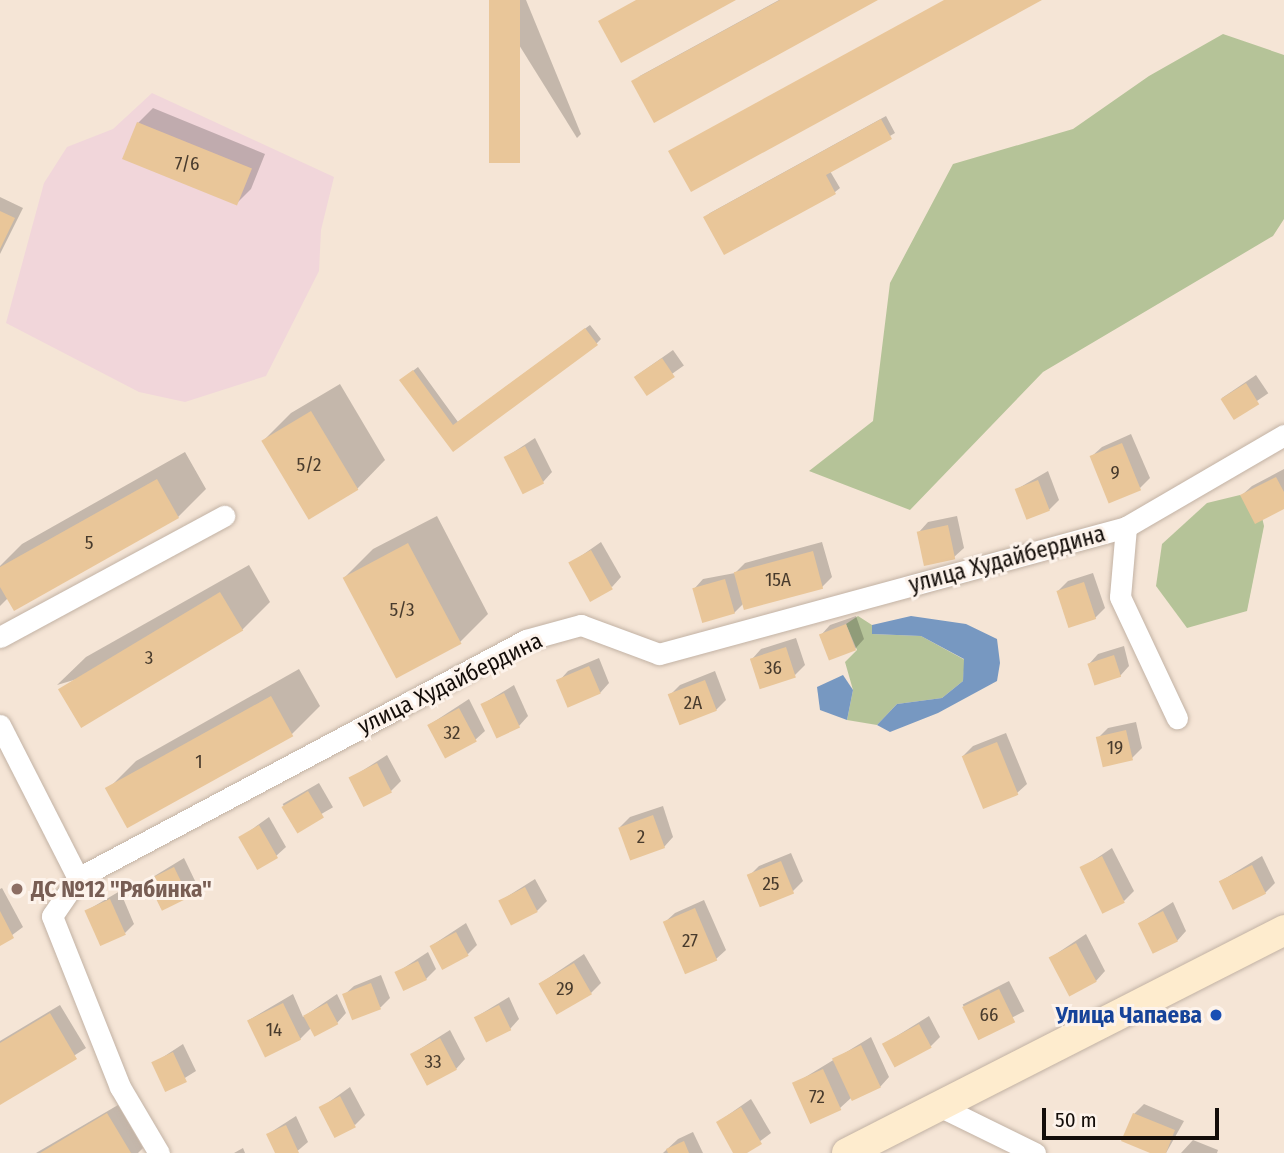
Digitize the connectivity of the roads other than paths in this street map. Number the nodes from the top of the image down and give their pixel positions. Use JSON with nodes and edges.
{"nodes":[{"id":1,"x":1284,"y":435,"type":"edge"},
{"id":2,"x":224,"y":516,"type":"dead end"},
{"id":3,"x":1126,"y":527,"type":"junction"},
{"id":4,"x":0,"y":637,"type":"edge"},
{"id":5,"x":1177,"y":718,"type":"dead end"},
{"id":6,"x":0,"y":725,"type":"edge"},
{"id":7,"x":78,"y":878,"type":"junction"},
{"id":8,"x":1284,"y":930,"type":"edge"},
{"id":9,"x":939,"y":1106,"type":"junction"},
{"id":10,"x":159,"y":1153,"type":"edge"},
{"id":11,"x":847,"y":1153,"type":"edge"},
{"id":12,"x":1035,"y":1153,"type":"edge"}],
"edges":[{"from":1,"to":3,"type":"street","name":"улица Худайбердина"},
{"from":2,"to":4,"type":"street"},
{"from":3,"to":5,"type":"street"},
{"from":3,"to":7,"type":"street","name":"улица Худайбердина"},
{"from":6,"to":7,"type":"street"},
{"from":7,"to":10,"type":"street","name":"улица Худайбердина"},
{"from":8,"to":9,"type":"main road"},
{"from":9,"to":11,"type":"main road"},
{"from":9,"to":12,"type":"street"}]}
